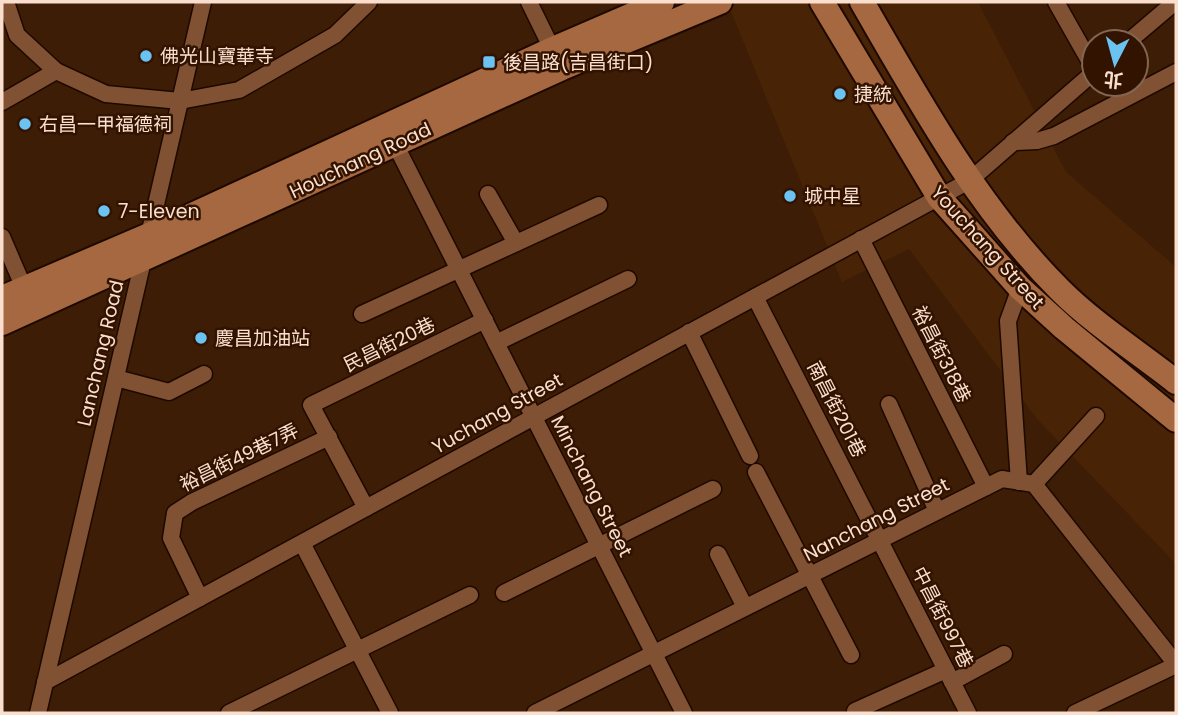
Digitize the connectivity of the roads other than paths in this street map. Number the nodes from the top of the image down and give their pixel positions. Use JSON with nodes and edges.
{"nodes":[{"id":1,"x":6,"y":2,"type":"edge"},
{"id":2,"x":203,"y":2,"type":"edge"},
{"id":3,"x":369,"y":2,"type":"edge"},
{"id":4,"x":528,"y":2,"type":"edge"},
{"id":5,"x":662,"y":2,"type":"edge"},
{"id":6,"x":720,"y":2,"type":"edge"},
{"id":7,"x":822,"y":2,"type":"edge"},
{"id":8,"x":862,"y":2,"type":"edge"},
{"id":9,"x":1056,"y":2,"type":"edge"},
{"id":10,"x":1175,"y":2,"type":"edge"},
{"id":11,"x":1144,"y":28,"type":"edge"},
{"id":12,"x":10,"y":37,"type":"edge"},
{"id":13,"x":1080,"y":46,"type":"edge"},
{"id":14,"x":558,"y":59,"type":"junction"},
{"id":15,"x":56,"y":71,"type":"junction"},
{"id":16,"x":1176,"y":72,"type":"edge"},
{"id":17,"x":1080,"y":83,"type":"edge"},
{"id":18,"x":2,"y":102,"type":"edge"},
{"id":19,"x":180,"y":102,"type":"junction"},
{"id":20,"x":391,"y":136,"type":"junction"},
{"id":21,"x":1013,"y":142,"type":"junction"},
{"id":22,"x":969,"y":181,"type":"junction"},
{"id":23,"x":488,"y":194,"type":"dead end"},
{"id":24,"x":939,"y":197,"type":"junction"},
{"id":25,"x":599,"y":205,"type":"dead end"},
{"id":26,"x":2,"y":237,"type":"edge"},
{"id":27,"x":860,"y":239,"type":"junction"},
{"id":28,"x":516,"y":243,"type":"junction"},
{"id":29,"x":146,"y":246,"type":"junction"},
{"id":30,"x":459,"y":269,"type":"junction"},
{"id":31,"x":628,"y":279,"type":"dead end"},
{"id":32,"x":1020,"y":288,"type":"junction"},
{"id":33,"x":13,"y":293,"type":"edge"},
{"id":34,"x":755,"y":297,"type":"junction"},
{"id":35,"x":362,"y":314,"type":"dead end"},
{"id":36,"x":485,"y":320,"type":"junction"},
{"id":37,"x":2,"y":323,"type":"edge"},
{"id":38,"x":689,"y":332,"type":"junction"},
{"id":39,"x":496,"y":343,"type":"junction"},
{"id":40,"x":204,"y":374,"type":"dead end"},
{"id":41,"x":116,"y":378,"type":"junction"},
{"id":42,"x":1176,"y":382,"type":"edge"},
{"id":43,"x":889,"y":404,"type":"dead end"},
{"id":44,"x":1096,"y":416,"type":"dead end"},
{"id":45,"x":534,"y":417,"type":"junction"},
{"id":46,"x":1176,"y":419,"type":"edge"},
{"id":47,"x":329,"y":437,"type":"junction"},
{"id":48,"x":750,"y":456,"type":"dead end"},
{"id":49,"x":756,"y":472,"type":"dead end"},
{"id":50,"x":1026,"y":483,"type":"junction"},
{"id":51,"x":986,"y":487,"type":"junction"},
{"id":52,"x":713,"y":489,"type":"dead end"},
{"id":53,"x":366,"y":508,"type":"junction"},
{"id":54,"x":937,"y":511,"type":"junction"},
{"id":55,"x":881,"y":540,"type":"junction"},
{"id":56,"x":302,"y":542,"type":"junction"},
{"id":57,"x":599,"y":546,"type":"junction"},
{"id":58,"x":718,"y":554,"type":"dead end"},
{"id":59,"x":810,"y":575,"type":"junction"},
{"id":60,"x":504,"y":593,"type":"dead end"},
{"id":61,"x":470,"y":595,"type":"dead end"},
{"id":62,"x":200,"y":598,"type":"junction"},
{"id":63,"x":746,"y":607,"type":"junction"},
{"id":64,"x":359,"y":651,"type":"junction"},
{"id":65,"x":654,"y":654,"type":"junction"},
{"id":66,"x":1004,"y":654,"type":"dead end"},
{"id":67,"x":851,"y":655,"type":"dead end"},
{"id":68,"x":1176,"y":664,"type":"edge"},
{"id":69,"x":949,"y":676,"type":"junction"},
{"id":70,"x":45,"y":682,"type":"junction"},
{"id":71,"x":855,"y":711,"type":"dead end"},
{"id":72,"x":38,"y":713,"type":"edge"},
{"id":73,"x":229,"y":713,"type":"edge"},
{"id":74,"x":390,"y":713,"type":"edge"},
{"id":75,"x":535,"y":713,"type":"edge"},
{"id":76,"x":684,"y":713,"type":"edge"},
{"id":77,"x":968,"y":713,"type":"edge"},
{"id":78,"x":1075,"y":713,"type":"edge"}],
"edges":[{"from":1,"to":12,"type":"street"},
{"from":2,"to":19,"type":"street","name":"Lanchang Road"},
{"from":3,"to":19,"type":"street"},
{"from":4,"to":14,"type":"street"},
{"from":5,"to":14,"type":"main road","name":"Houchang Road"},
{"from":6,"to":14,"type":"main road","name":"Houchang Road"},
{"from":7,"to":24,"type":"main road","name":"Youchang Street"},
{"from":8,"to":22,"type":"main road","name":"Youchang Street"},
{"from":9,"to":13,"type":"street"},
{"from":10,"to":11,"type":"street"},
{"from":12,"to":15,"type":"street"},
{"from":14,"to":20,"type":"main road","name":"Houchang Road"},
{"from":15,"to":18,"type":"street"},
{"from":15,"to":19,"type":"street"},
{"from":16,"to":21,"type":"street"},
{"from":17,"to":21,"type":"street","name":"Yuchang Street"},
{"from":19,"to":29,"type":"street","name":"Lanchang Road"},
{"from":20,"to":29,"type":"main road","name":"Houchang Road"},
{"from":20,"to":30,"type":"street","name":"Minchang Street"},
{"from":21,"to":22,"type":"street","name":"Yuchang Street"},
{"from":22,"to":24,"type":"street","name":"Yuchang Street"},
{"from":22,"to":42,"type":"main road","name":"Youchang Street"},
{"from":23,"to":28,"type":"street"},
{"from":24,"to":27,"type":"street","name":"Yuchang Street"},
{"from":24,"to":32,"type":"main road","name":"Youchang Street"},
{"from":25,"to":28,"type":"street"},
{"from":26,"to":33,"type":"street"},
{"from":27,"to":34,"type":"street","name":"Yuchang Street"},
{"from":27,"to":51,"type":"street","name":"裕昌街318巷"},
{"from":28,"to":30,"type":"street"},
{"from":29,"to":33,"type":"main road","name":"Houchang Road"},
{"from":29,"to":37,"type":"main road","name":"Houchang Road"},
{"from":29,"to":41,"type":"street","name":"Lanchang Road"},
{"from":30,"to":35,"type":"street"},
{"from":30,"to":36,"type":"street","name":"Minchang Street"},
{"from":31,"to":39,"type":"street"},
{"from":32,"to":46,"type":"main road","name":"Youchang Street"},
{"from":32,"to":50,"type":"street"},
{"from":34,"to":38,"type":"street","name":"Yuchang Street"},
{"from":34,"to":55,"type":"street","name":"南昌街201巷"},
{"from":36,"to":39,"type":"street","name":"Minchang Street"},
{"from":36,"to":47,"type":"street","name":"民昌街20巷"},
{"from":38,"to":45,"type":"street","name":"Yuchang Street"},
{"from":38,"to":48,"type":"street"},
{"from":39,"to":45,"type":"street","name":"Minchang Street"},
{"from":40,"to":41,"type":"street"},
{"from":41,"to":70,"type":"street","name":"Lanchang Road"},
{"from":43,"to":54,"type":"street"},
{"from":44,"to":50,"type":"street"},
{"from":45,"to":53,"type":"street","name":"Yuchang Street"},
{"from":45,"to":57,"type":"street","name":"Minchang Street"},
{"from":47,"to":53,"type":"street"},
{"from":47,"to":62,"type":"street","name":"裕昌街49巷7弄"},
{"from":49,"to":59,"type":"street"},
{"from":50,"to":51,"type":"street","name":"Nanchang Street"},
{"from":50,"to":68,"type":"street"},
{"from":51,"to":54,"type":"street","name":"Nanchang Street"},
{"from":52,"to":57,"type":"street"},
{"from":53,"to":56,"type":"street","name":"Yuchang Street"},
{"from":54,"to":55,"type":"street","name":"Nanchang Street"},
{"from":55,"to":59,"type":"street","name":"Nanchang Street"},
{"from":55,"to":69,"type":"street","name":"中昌街997巷"},
{"from":56,"to":62,"type":"street","name":"Yuchang Street"},
{"from":56,"to":64,"type":"street"},
{"from":57,"to":60,"type":"street"},
{"from":57,"to":65,"type":"street","name":"Minchang Street"},
{"from":58,"to":63,"type":"street"},
{"from":59,"to":63,"type":"street","name":"Nanchang Street"},
{"from":59,"to":67,"type":"street"},
{"from":61,"to":64,"type":"street"},
{"from":62,"to":70,"type":"street","name":"Yuchang Street"},
{"from":63,"to":65,"type":"street","name":"Nanchang Street"},
{"from":64,"to":73,"type":"street"},
{"from":64,"to":74,"type":"street"},
{"from":65,"to":75,"type":"street","name":"Nanchang Street"},
{"from":65,"to":76,"type":"street","name":"Minchang Street"},
{"from":66,"to":69,"type":"street"},
{"from":68,"to":78,"type":"street"},
{"from":69,"to":71,"type":"street"},
{"from":69,"to":77,"type":"street","name":"中昌街997巷"},
{"from":70,"to":72,"type":"street","name":"Lanchang Road"}]}
